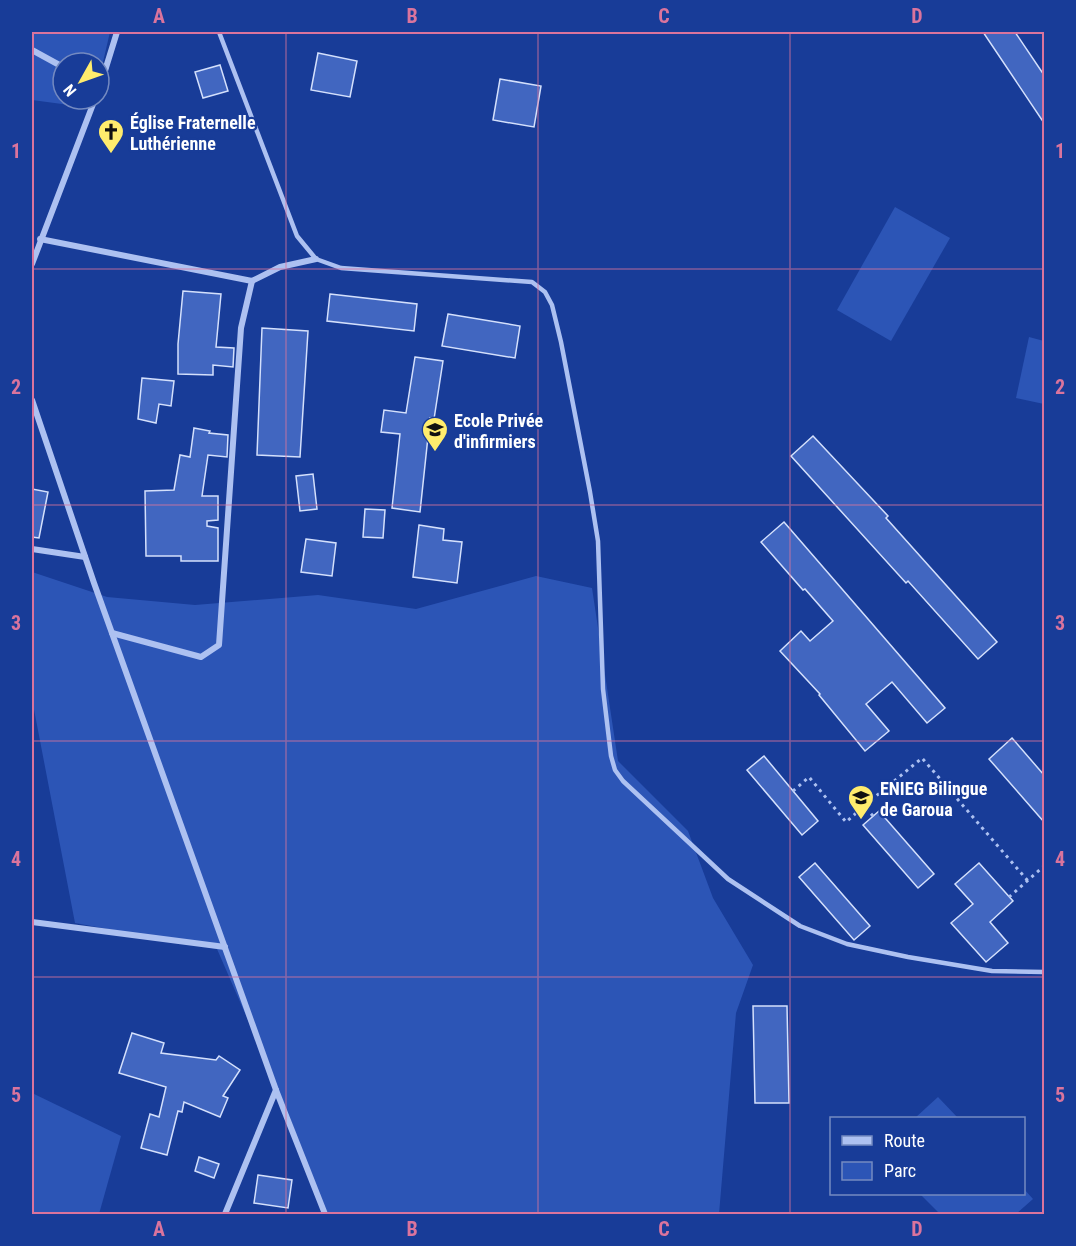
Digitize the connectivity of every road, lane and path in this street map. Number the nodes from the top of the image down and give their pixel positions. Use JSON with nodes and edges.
{"nodes":[{"id":1,"x":117,"y":32,"type":"edge"},
{"id":2,"x":219,"y":32,"type":"edge"},
{"id":3,"x":32,"y":50,"type":"edge"},
{"id":4,"x":111,"y":51,"type":"edge"},
{"id":5,"x":51,"y":60,"type":"edge"},
{"id":6,"x":90,"y":111,"type":"edge"},
{"id":7,"x":40,"y":239,"type":"junction"},
{"id":8,"x":316,"y":259,"type":"junction"},
{"id":9,"x":32,"y":264,"type":"edge"},
{"id":10,"x":252,"y":281,"type":"junction"},
{"id":11,"x":32,"y":400,"type":"edge"},
{"id":12,"x":32,"y":549,"type":"edge"},
{"id":13,"x":85,"y":557,"type":"junction"},
{"id":14,"x":112,"y":633,"type":"junction"},
{"id":15,"x":793,"y":791,"type":"dead end"},
{"id":16,"x":864,"y":806,"type":"junction"},
{"id":17,"x":873,"y":816,"type":"dead end"},
{"id":18,"x":1044,"y":866,"type":"edge"},
{"id":19,"x":1028,"y":881,"type":"junction"},
{"id":20,"x":1009,"y":897,"type":"dead end"},
{"id":21,"x":32,"y":922,"type":"edge"},
{"id":22,"x":225,"y":947,"type":"junction"},
{"id":23,"x":1044,"y":972,"type":"edge"},
{"id":24,"x":276,"y":1090,"type":"junction"},
{"id":25,"x":225,"y":1215,"type":"edge"},
{"id":26,"x":325,"y":1215,"type":"edge"}],
"edges":[{"from":1,"to":4,"type":"street"},
{"from":2,"to":8,"type":"lane"},
{"from":3,"to":5,"type":"street"},
{"from":6,"to":7,"type":"street"},
{"from":7,"to":9,"type":"street"},
{"from":7,"to":10,"type":"street"},
{"from":8,"to":10,"type":"street"},
{"from":8,"to":23,"type":"lane"},
{"from":10,"to":14,"type":"street"},
{"from":11,"to":13,"type":"street"},
{"from":12,"to":13,"type":"street"},
{"from":13,"to":14,"type":"street"},
{"from":14,"to":22,"type":"street"},
{"from":15,"to":16,"type":"path"},
{"from":16,"to":17,"type":"path"},
{"from":16,"to":19,"type":"path"},
{"from":18,"to":19,"type":"path"},
{"from":19,"to":20,"type":"path"},
{"from":21,"to":22,"type":"street"},
{"from":22,"to":24,"type":"street"},
{"from":24,"to":25,"type":"street"},
{"from":24,"to":26,"type":"street"}]}
